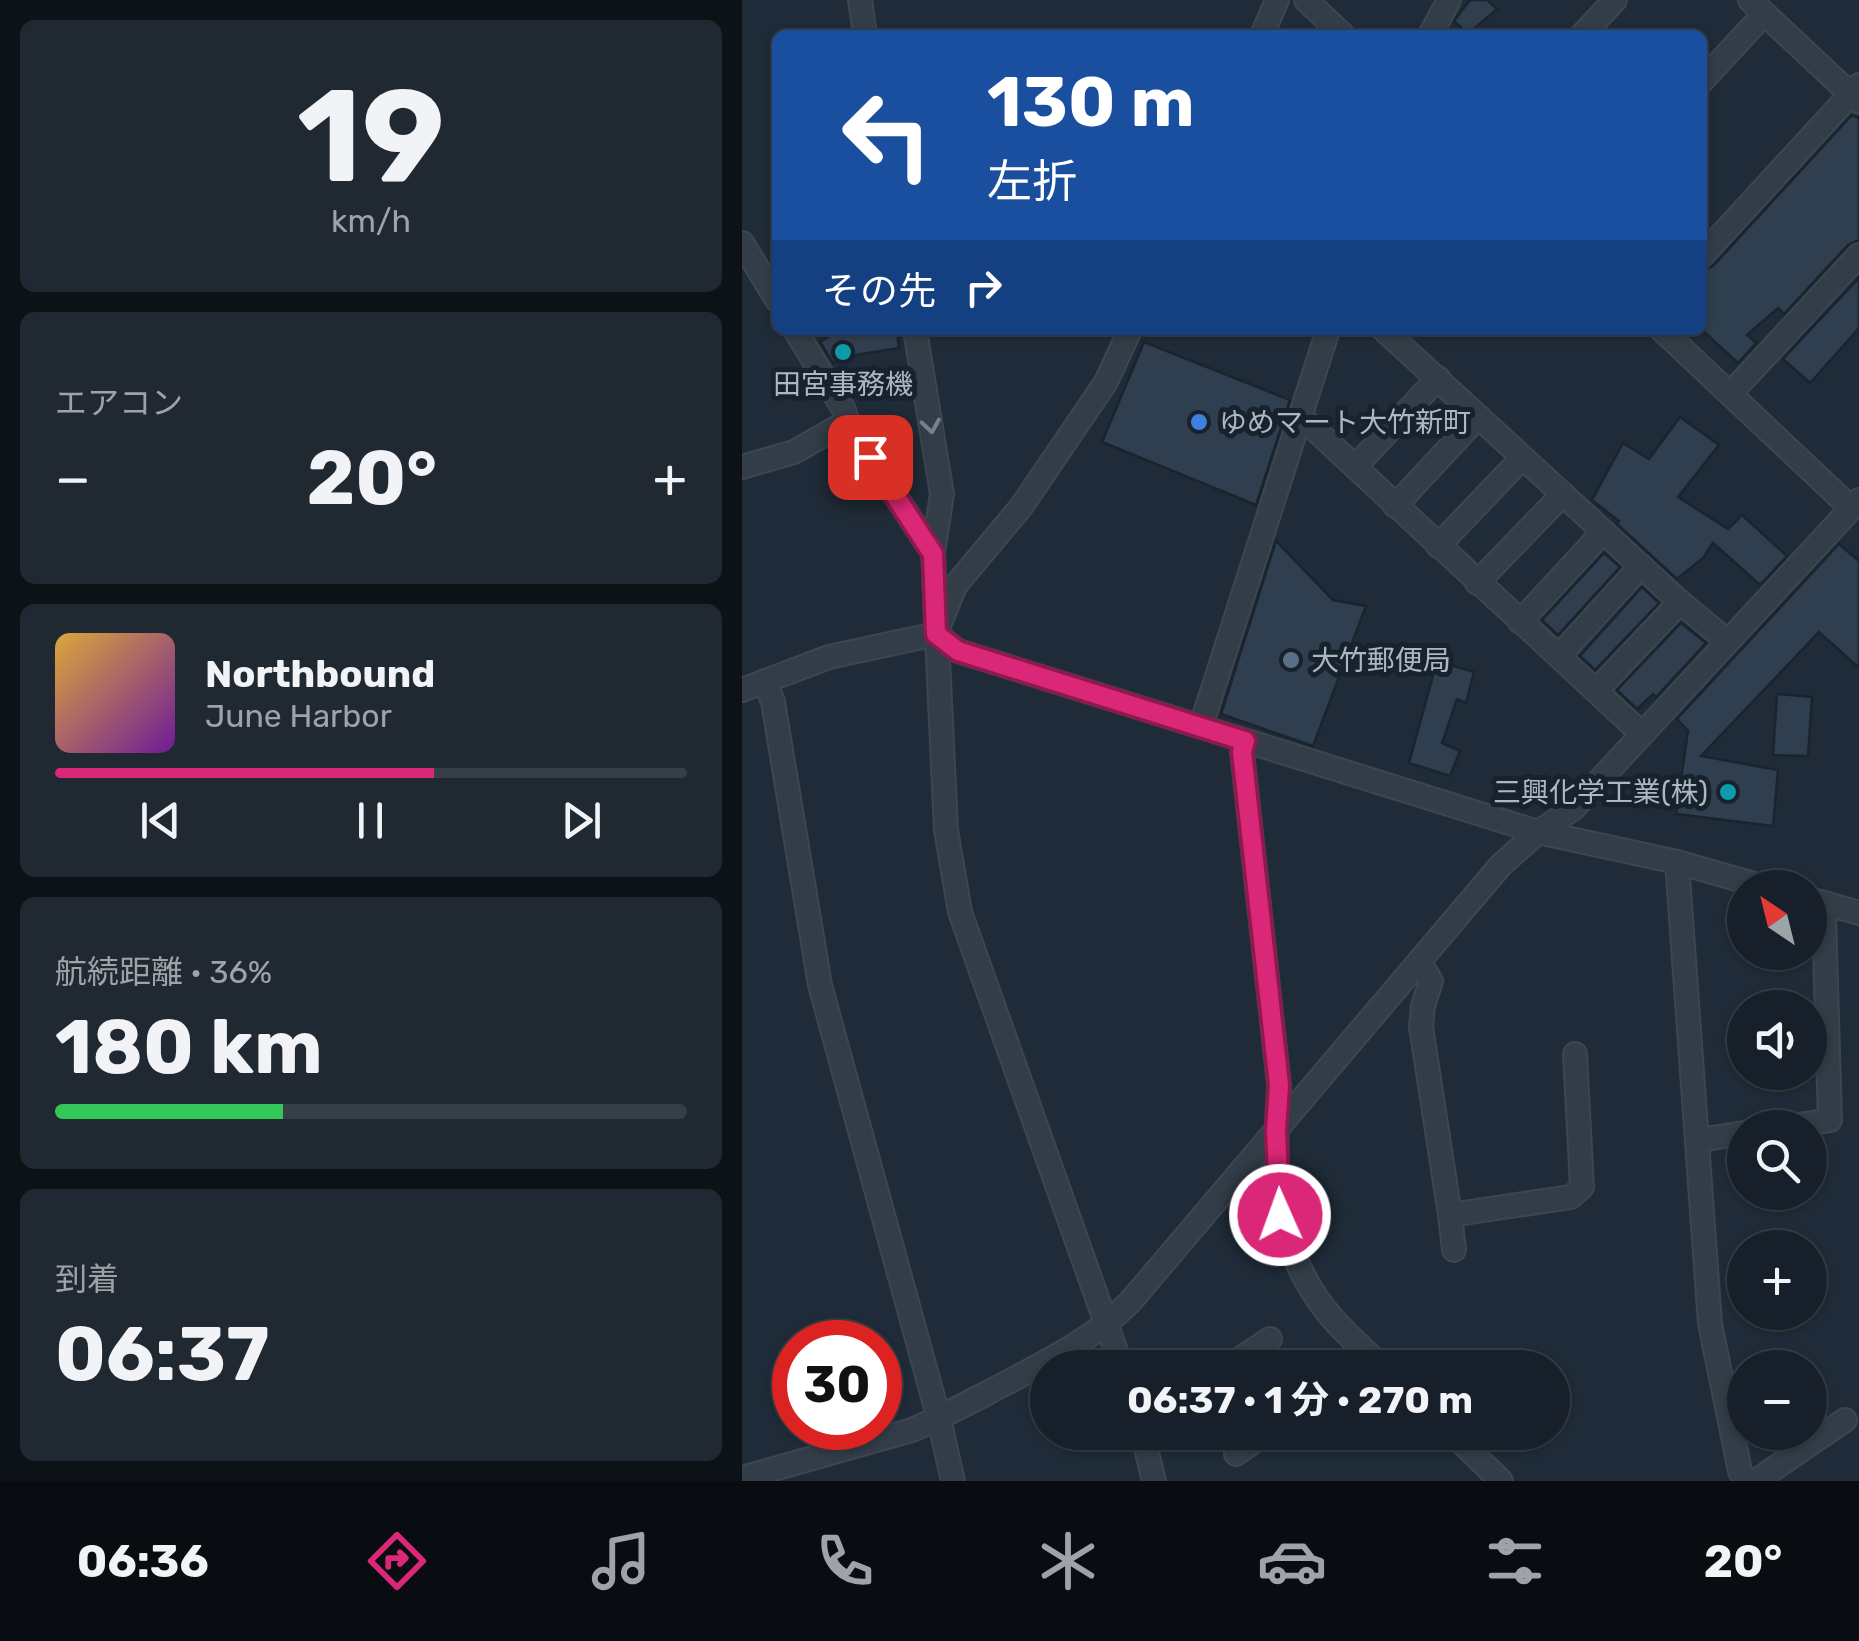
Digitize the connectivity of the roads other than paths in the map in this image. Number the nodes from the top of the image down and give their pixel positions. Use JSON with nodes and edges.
{"nodes":[{"id":1,"x":860,"y":0,"type":"edge"},
{"id":2,"x":1277,"y":0,"type":"edge"},
{"id":3,"x":1306,"y":0,"type":"edge"},
{"id":4,"x":1449,"y":0,"type":"edge"},
{"id":5,"x":1615,"y":0,"type":"edge"},
{"id":6,"x":1757,"y":7,"type":"edge"},
{"id":7,"x":865,"y":30,"type":"edge"},
{"id":8,"x":1264,"y":30,"type":"edge"},
{"id":9,"x":1338,"y":30,"type":"edge"},
{"id":10,"x":1433,"y":30,"type":"edge"},
{"id":11,"x":1587,"y":30,"type":"edge"},
{"id":12,"x":1707,"y":74,"type":"edge"},
{"id":13,"x":1856,"y":94,"type":"edge"},
{"id":14,"x":742,"y":244,"type":"edge"},
{"id":15,"x":1707,"y":251,"type":"edge"},
{"id":16,"x":1858,"y":255,"type":"edge"},
{"id":17,"x":772,"y":292,"type":"edge"},
{"id":18,"x":798,"y":335,"type":"edge"},
{"id":19,"x":916,"y":335,"type":"edge"},
{"id":20,"x":1128,"y":335,"type":"edge"},
{"id":21,"x":1326,"y":335,"type":"edge"},
{"id":22,"x":1390,"y":335,"type":"edge"},
{"id":23,"x":1667,"y":335,"type":"edge"},
{"id":24,"x":1438,"y":378,"type":"junction"},
{"id":25,"x":1730,"y":394,"type":"junction"},
{"id":26,"x":1478,"y":417,"type":"junction"},
{"id":27,"x":1299,"y":419,"type":"junction"},
{"id":28,"x":848,"y":425,"type":"junction"},
{"id":29,"x":1522,"y":458,"type":"junction"},
{"id":30,"x":742,"y":466,"type":"edge"},
{"id":31,"x":1355,"y":467,"type":"junction"},
{"id":32,"x":1563,"y":494,"type":"junction"},
{"id":33,"x":1855,"y":504,"type":"edge"},
{"id":34,"x":1395,"y":506,"type":"junction"},
{"id":35,"x":1603,"y":532,"type":"junction"},
{"id":36,"x":1438,"y":546,"type":"junction"},
{"id":37,"x":933,"y":554,"type":"junction"},
{"id":38,"x":1641,"y":566,"type":"junction"},
{"id":39,"x":1477,"y":584,"type":"junction"},
{"id":40,"x":1680,"y":602,"type":"junction"},
{"id":41,"x":1520,"y":622,"type":"junction"},
{"id":42,"x":936,"y":634,"type":"junction"},
{"id":43,"x":1728,"y":641,"type":"junction"},
{"id":44,"x":1559,"y":656,"type":"junction"},
{"id":45,"x":765,"y":681,"type":"junction"},
{"id":46,"x":742,"y":690,"type":"edge"},
{"id":47,"x":1596,"y":691,"type":"junction"},
{"id":48,"x":1201,"y":726,"type":"junction"},
{"id":49,"x":1641,"y":734,"type":"junction"},
{"id":50,"x":1245,"y":741,"type":"junction"},
{"id":51,"x":1538,"y":832,"type":"junction"},
{"id":52,"x":1678,"y":862,"type":"junction"},
{"id":53,"x":1727,"y":876,"type":"edge"},
{"id":54,"x":1827,"y":904,"type":"edge"},
{"id":55,"x":1858,"y":913,"type":"edge"},
{"id":56,"x":1420,"y":963,"type":"junction"},
{"id":57,"x":1826,"y":970,"type":"edge"},
{"id":58,"x":1575,"y":1054,"type":"dead end"},
{"id":59,"x":1827,"y":1120,"type":"edge"},
{"id":60,"x":1276,"y":1131,"type":"junction"},
{"id":61,"x":1727,"y":1136,"type":"edge"},
{"id":62,"x":1699,"y":1140,"type":"junction"},
{"id":63,"x":1450,"y":1215,"type":"junction"},
{"id":64,"x":1454,"y":1250,"type":"dead end"},
{"id":65,"x":1107,"y":1325,"type":"junction"},
{"id":66,"x":1270,"y":1339,"type":"dead end"},
{"id":67,"x":1116,"y":1350,"type":"edge"},
{"id":68,"x":1254,"y":1350,"type":"edge"},
{"id":69,"x":1363,"y":1350,"type":"edge"},
{"id":70,"x":939,"y":1418,"type":"junction"},
{"id":71,"x":1845,"y":1420,"type":"dead end"},
{"id":72,"x":1146,"y":1450,"type":"edge"},
{"id":73,"x":1242,"y":1450,"type":"edge"},
{"id":74,"x":1469,"y":1450,"type":"edge"},
{"id":75,"x":1236,"y":1454,"type":"dead end"},
{"id":76,"x":742,"y":1478,"type":"edge"},
{"id":77,"x":953,"y":1481,"type":"edge"},
{"id":78,"x":1154,"y":1481,"type":"edge"},
{"id":79,"x":1501,"y":1481,"type":"edge"},
{"id":80,"x":1745,"y":1481,"type":"edge"},
{"id":81,"x":1756,"y":1481,"type":"edge"}],
"edges":[{"from":1,"to":7,"type":"street"},
{"from":2,"to":8,"type":"street"},
{"from":3,"to":9,"type":"street"},
{"from":4,"to":10,"type":"street"},
{"from":5,"to":11,"type":"street"},
{"from":6,"to":12,"type":"street"},
{"from":6,"to":13,"type":"street"},
{"from":13,"to":15,"type":"street"},
{"from":14,"to":17,"type":"street"},
{"from":16,"to":25,"type":"street"},
{"from":18,"to":28,"type":"street"},
{"from":19,"to":37,"type":"street","one_way":true},
{"from":20,"to":42,"type":"street"},
{"from":21,"to":27,"type":"street"},
{"from":22,"to":24,"type":"street"},
{"from":23,"to":25,"type":"street"},
{"from":24,"to":26,"type":"street"},
{"from":24,"to":31,"type":"street"},
{"from":25,"to":33,"type":"street"},
{"from":26,"to":29,"type":"street"},
{"from":26,"to":34,"type":"street"},
{"from":27,"to":31,"type":"street"},
{"from":27,"to":48,"type":"street"},
{"from":28,"to":30,"type":"street"},
{"from":28,"to":37,"type":"street"},
{"from":29,"to":32,"type":"street"},
{"from":29,"to":36,"type":"street"},
{"from":31,"to":34,"type":"street"},
{"from":32,"to":35,"type":"street"},
{"from":32,"to":39,"type":"street"},
{"from":33,"to":43,"type":"street"},
{"from":34,"to":36,"type":"street"},
{"from":35,"to":38,"type":"street"},
{"from":35,"to":41,"type":"street"},
{"from":36,"to":39,"type":"street"},
{"from":37,"to":42,"type":"street"},
{"from":38,"to":40,"type":"street"},
{"from":38,"to":44,"type":"street"},
{"from":39,"to":41,"type":"street"},
{"from":40,"to":43,"type":"street"},
{"from":40,"to":47,"type":"street"},
{"from":41,"to":44,"type":"street"},
{"from":42,"to":45,"type":"street"},
{"from":42,"to":48,"type":"street"},
{"from":42,"to":65,"type":"street"},
{"from":43,"to":49,"type":"street"},
{"from":44,"to":47,"type":"street"},
{"from":45,"to":46,"type":"street"},
{"from":45,"to":70,"type":"street"},
{"from":47,"to":49,"type":"street"},
{"from":48,"to":50,"type":"street"},
{"from":49,"to":51,"type":"street"},
{"from":50,"to":51,"type":"street"},
{"from":50,"to":60,"type":"street"},
{"from":51,"to":52,"type":"street"},
{"from":51,"to":56,"type":"street"},
{"from":52,"to":53,"type":"street"},
{"from":52,"to":62,"type":"street"},
{"from":54,"to":55,"type":"street"},
{"from":56,"to":60,"type":"street"},
{"from":56,"to":63,"type":"street"},
{"from":57,"to":59,"type":"street"},
{"from":58,"to":63,"type":"street"},
{"from":60,"to":65,"type":"street"},
{"from":60,"to":69,"type":"street"},
{"from":61,"to":62,"type":"street"},
{"from":62,"to":80,"type":"street"},
{"from":63,"to":64,"type":"street"},
{"from":65,"to":67,"type":"street"},
{"from":65,"to":70,"type":"street"},
{"from":66,"to":68,"type":"street"},
{"from":70,"to":76,"type":"street"},
{"from":70,"to":77,"type":"street"},
{"from":71,"to":81,"type":"street"},
{"from":72,"to":78,"type":"street"},
{"from":73,"to":75,"type":"street"},
{"from":74,"to":79,"type":"street"}]}
